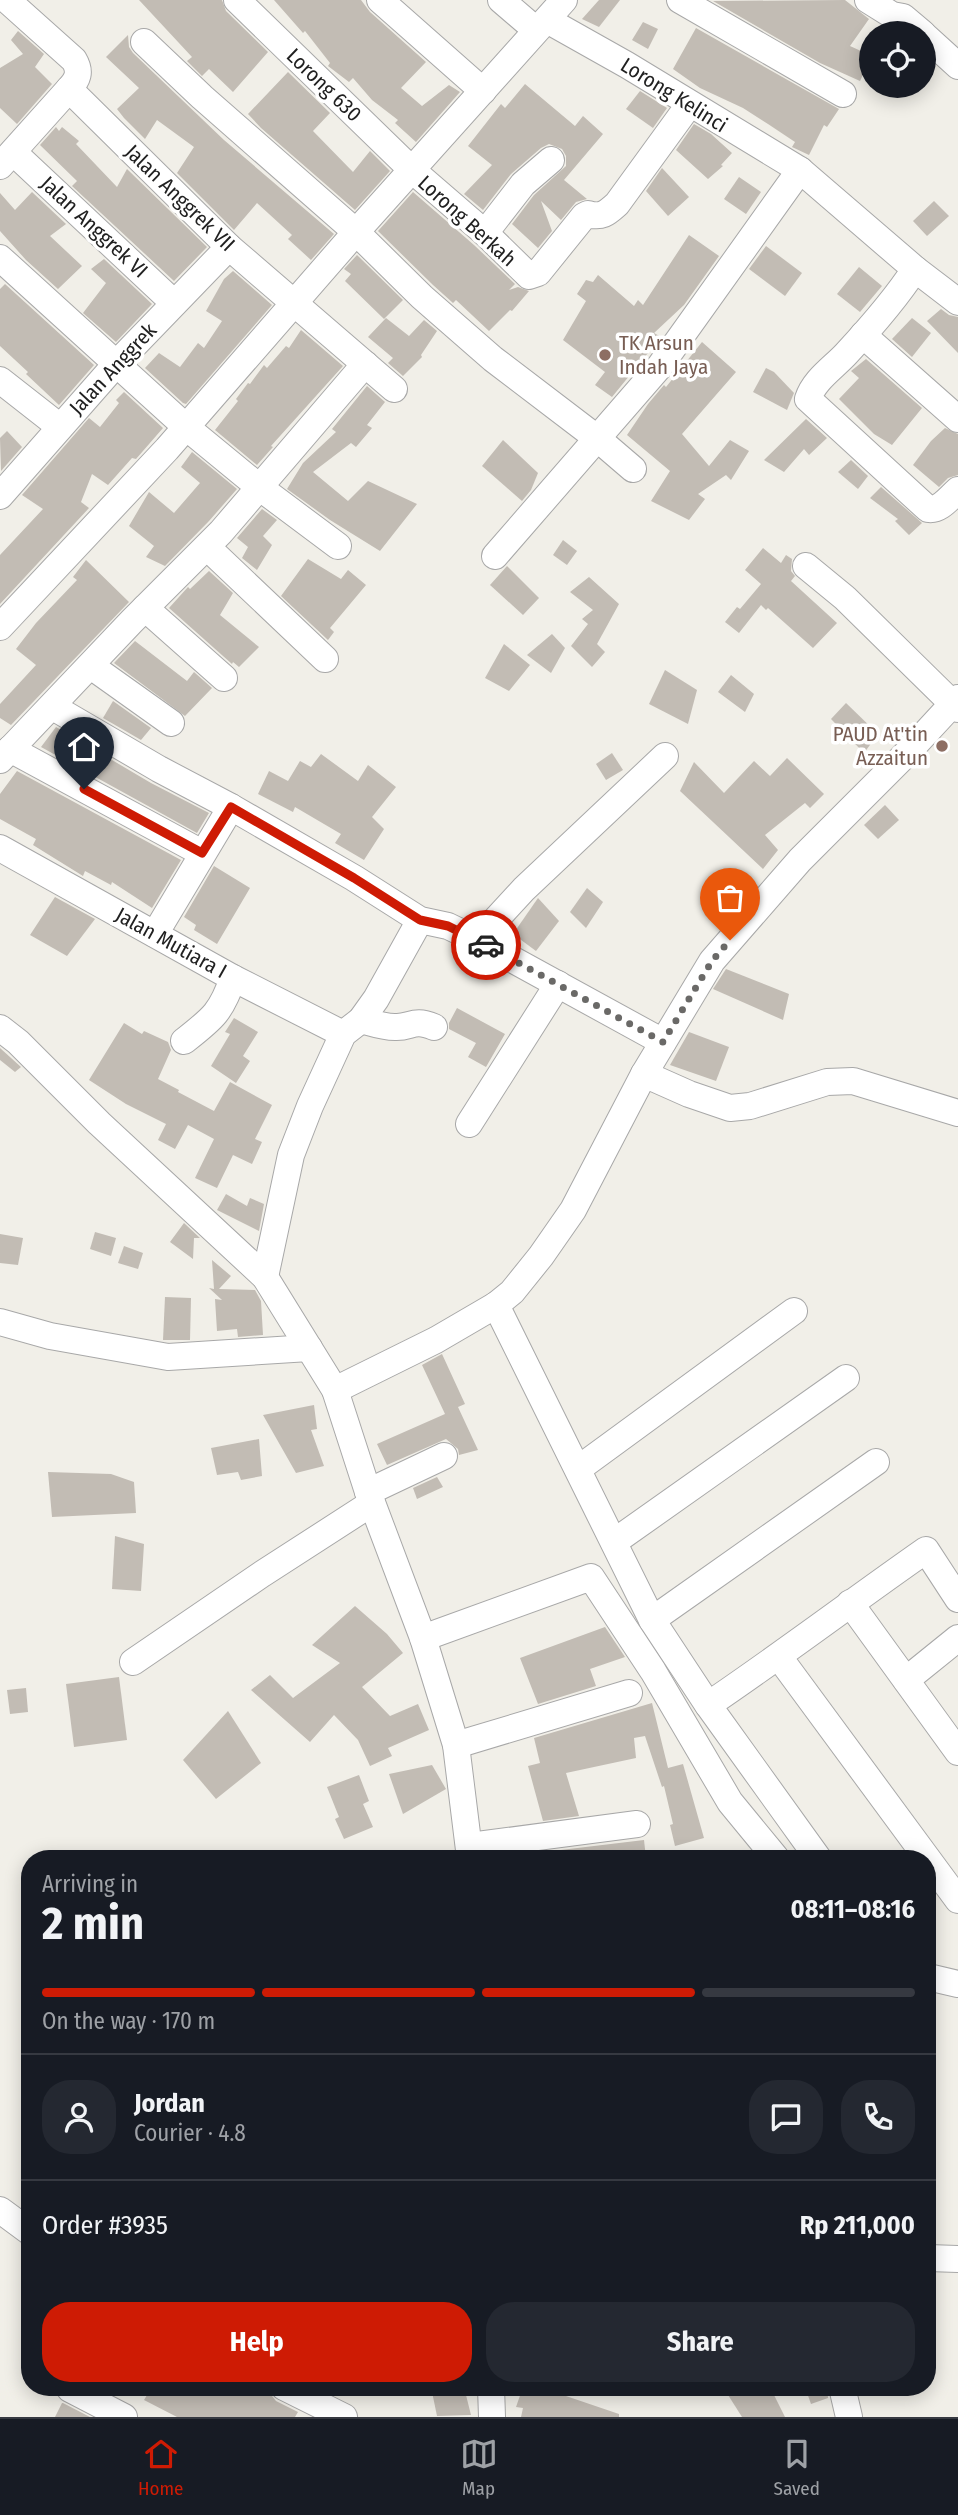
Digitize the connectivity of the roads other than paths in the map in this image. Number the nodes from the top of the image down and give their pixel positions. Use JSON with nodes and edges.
{"nodes":[{"id":1,"x":237,"y":0,"type":"edge"},
{"id":2,"x":380,"y":0,"type":"edge"},
{"id":3,"x":501,"y":0,"type":"edge"},
{"id":4,"x":564,"y":0,"type":"edge"},
{"id":5,"x":680,"y":0,"type":"edge"},
{"id":6,"x":868,"y":0,"type":"edge"},
{"id":7,"x":7,"y":11,"type":"edge"},
{"id":8,"x":915,"y":21,"type":"edge"},
{"id":9,"x":542,"y":25,"type":"junction"},
{"id":10,"x":144,"y":42,"type":"dead end"},
{"id":11,"x":936,"y":43,"type":"edge"},
{"id":12,"x":958,"y":66,"type":"edge"},
{"id":13,"x":69,"y":89,"type":"junction"},
{"id":14,"x":483,"y":91,"type":"junction"},
{"id":15,"x":843,"y":94,"type":"dead end"},
{"id":16,"x":689,"y":105,"type":"junction"},
{"id":17,"x":7,"y":159,"type":"edge"},
{"id":18,"x":551,"y":160,"type":"dead end"},
{"id":19,"x":412,"y":170,"type":"junction"},
{"id":20,"x":800,"y":170,"type":"junction"},
{"id":21,"x":356,"y":232,"type":"junction"},
{"id":22,"x":485,"y":233,"type":"junction"},
{"id":23,"x":229,"y":247,"type":"junction"},
{"id":24,"x":0,"y":258,"type":"edge"},
{"id":25,"x":915,"y":269,"type":"junction"},
{"id":26,"x":958,"y":302,"type":"edge"},
{"id":27,"x":174,"y":303,"type":"junction"},
{"id":28,"x":294,"y":304,"type":"junction"},
{"id":29,"x":863,"y":334,"type":"junction"},
{"id":30,"x":117,"y":363,"type":"junction"},
{"id":31,"x":365,"y":364,"type":"junction"},
{"id":32,"x":0,"y":380,"type":"edge"},
{"id":33,"x":394,"y":389,"type":"dead end"},
{"id":34,"x":958,"y":419,"type":"edge"},
{"id":35,"x":60,"y":427,"type":"junction"},
{"id":36,"x":186,"y":427,"type":"junction"},
{"id":37,"x":598,"y":439,"type":"junction"},
{"id":38,"x":633,"y":468,"type":"dead end"},
{"id":39,"x":260,"y":487,"type":"junction"},
{"id":40,"x":958,"y":490,"type":"edge"},
{"id":41,"x":1,"y":493,"type":"edge"},
{"id":42,"x":338,"y":546,"type":"dead end"},
{"id":43,"x":207,"y":547,"type":"junction"},
{"id":44,"x":495,"y":556,"type":"dead end"},
{"id":45,"x":806,"y":566,"type":"dead end"},
{"id":46,"x":145,"y":608,"type":"junction"},
{"id":47,"x":0,"y":627,"type":"edge"},
{"id":48,"x":325,"y":659,"type":"dead end"},
{"id":49,"x":91,"y":666,"type":"junction"},
{"id":50,"x":224,"y":678,"type":"dead end"},
{"id":51,"x":956,"y":703,"type":"edge"},
{"id":52,"x":53,"y":706,"type":"junction"},
{"id":53,"x":171,"y":723,"type":"dead end"},
{"id":54,"x":5,"y":755,"type":"edge"},
{"id":55,"x":665,"y":756,"type":"dead end"},
{"id":56,"x":231,"y":807,"type":"junction"},
{"id":57,"x":0,"y":848,"type":"edge"},
{"id":58,"x":202,"y":853,"type":"junction"},
{"id":59,"x":420,"y":920,"type":"junction"},
{"id":60,"x":155,"y":934,"type":"junction"},
{"id":61,"x":477,"y":940,"type":"junction"},
{"id":62,"x":233,"y":978,"type":"junction"},
{"id":63,"x":558,"y":984,"type":"junction"},
{"id":64,"x":352,"y":1027,"type":"junction"},
{"id":65,"x":434,"y":1027,"type":"dead end"},
{"id":66,"x":0,"y":1028,"type":"edge"},
{"id":67,"x":184,"y":1041,"type":"dead end"},
{"id":68,"x":663,"y":1042,"type":"junction"},
{"id":69,"x":644,"y":1073,"type":"junction"},
{"id":70,"x":958,"y":1113,"type":"edge"},
{"id":71,"x":469,"y":1124,"type":"dead end"},
{"id":72,"x":265,"y":1277,"type":"junction"},
{"id":73,"x":496,"y":1306,"type":"junction"},
{"id":74,"x":794,"y":1311,"type":"dead end"},
{"id":75,"x":0,"y":1322,"type":"edge"},
{"id":76,"x":309,"y":1348,"type":"junction"},
{"id":77,"x":846,"y":1378,"type":"dead end"},
{"id":78,"x":335,"y":1390,"type":"junction"},
{"id":79,"x":444,"y":1455,"type":"dead end"},
{"id":80,"x":876,"y":1462,"type":"dead end"},
{"id":81,"x":578,"y":1469,"type":"junction"},
{"id":82,"x":370,"y":1497,"type":"junction"},
{"id":83,"x":614,"y":1542,"type":"junction"},
{"id":84,"x":958,"y":1599,"type":"edge"},
{"id":85,"x":850,"y":1602,"type":"junction"},
{"id":86,"x":652,"y":1620,"type":"junction"},
{"id":87,"x":423,"y":1637,"type":"junction"},
{"id":88,"x":958,"y":1638,"type":"edge"},
{"id":89,"x":779,"y":1657,"type":"junction"},
{"id":90,"x":133,"y":1662,"type":"dead end"},
{"id":91,"x":906,"y":1680,"type":"junction"},
{"id":92,"x":629,"y":1693,"type":"dead end"},
{"id":93,"x":708,"y":1704,"type":"junction"},
{"id":94,"x":456,"y":1745,"type":"junction"},
{"id":95,"x":958,"y":1752,"type":"edge"},
{"id":96,"x":637,"y":1824,"type":"dead end"},
{"id":97,"x":470,"y":1850,"type":"edge"},
{"id":98,"x":482,"y":1850,"type":"edge"},
{"id":99,"x":769,"y":1850,"type":"edge"},
{"id":100,"x":812,"y":1850,"type":"edge"},
{"id":101,"x":921,"y":1850,"type":"edge"},
{"id":102,"x":936,"y":1870,"type":"edge"},
{"id":103,"x":958,"y":1900,"type":"edge"},
{"id":104,"x":936,"y":1979,"type":"edge"},
{"id":105,"x":958,"y":1983,"type":"edge"},
{"id":106,"x":0,"y":2210,"type":"edge"},
{"id":107,"x":21,"y":2225,"type":"edge"},
{"id":108,"x":936,"y":2258,"type":"edge"},
{"id":109,"x":958,"y":2259,"type":"edge"},
{"id":110,"x":84,"y":2396,"type":"edge"},
{"id":111,"x":295,"y":2396,"type":"edge"},
{"id":112,"x":491,"y":2396,"type":"edge"},
{"id":113,"x":844,"y":2396,"type":"edge"},
{"id":114,"x":311,"y":2410,"type":"edge"},
{"id":115,"x":124,"y":2417,"type":"edge"},
{"id":116,"x":344,"y":2417,"type":"edge"},
{"id":117,"x":492,"y":2417,"type":"edge"},
{"id":118,"x":849,"y":2417,"type":"edge"}],
"edges":[{"from":1,"to":19,"type":"street","name":"Lorong 630"},
{"from":2,"to":14,"type":"street"},
{"from":3,"to":9,"type":"street","name":"Lorong Kelinci"},
{"from":4,"to":9,"type":"street"},
{"from":5,"to":15,"type":"street"},
{"from":6,"to":8,"type":"street"},
{"from":7,"to":13,"type":"street"},
{"from":9,"to":14,"type":"street"},
{"from":9,"to":16,"type":"street","name":"Lorong Kelinci"},
{"from":10,"to":21,"type":"street"},
{"from":11,"to":12,"type":"street"},
{"from":13,"to":17,"type":"street"},
{"from":13,"to":23,"type":"street","name":"Jalan Anggrek VII"},
{"from":14,"to":19,"type":"street"},
{"from":16,"to":20,"type":"street","name":"Lorong Kelinci"},
{"from":16,"to":22,"type":"street","name":"Lorong Berkah"},
{"from":17,"to":27,"type":"street","name":"Jalan Anggrek VI"},
{"from":18,"to":22,"type":"street"},
{"from":19,"to":21,"type":"street"},
{"from":19,"to":22,"type":"street","name":"Lorong Berkah"},
{"from":20,"to":25,"type":"street","name":"Lorong Kelinci"},
{"from":20,"to":37,"type":"street"},
{"from":21,"to":28,"type":"street"},
{"from":21,"to":37,"type":"street"},
{"from":23,"to":27,"type":"street","name":"Jalan Anggrek"},
{"from":23,"to":28,"type":"street","name":"Jalan Anggrek VII"},
{"from":24,"to":30,"type":"street"},
{"from":25,"to":26,"type":"street","name":"Lorong Kelinci"},
{"from":25,"to":29,"type":"street"},
{"from":27,"to":30,"type":"street","name":"Jalan Anggrek"},
{"from":28,"to":31,"type":"street","name":"Jalan Anggrek VII"},
{"from":28,"to":36,"type":"street"},
{"from":29,"to":34,"type":"street"},
{"from":29,"to":40,"type":"street"},
{"from":30,"to":35,"type":"street","name":"Jalan Anggrek"},
{"from":30,"to":36,"type":"street"},
{"from":31,"to":33,"type":"street","name":"Jalan Anggrek VII"},
{"from":31,"to":39,"type":"street"},
{"from":32,"to":35,"type":"street"},
{"from":35,"to":41,"type":"street","name":"Jalan Anggrek"},
{"from":36,"to":39,"type":"street"},
{"from":36,"to":47,"type":"street"},
{"from":37,"to":38,"type":"street"},
{"from":37,"to":44,"type":"street"},
{"from":39,"to":42,"type":"street"},
{"from":39,"to":43,"type":"street"},
{"from":43,"to":46,"type":"street"},
{"from":43,"to":48,"type":"street"},
{"from":45,"to":51,"type":"street"},
{"from":46,"to":49,"type":"street"},
{"from":46,"to":50,"type":"street"},
{"from":49,"to":52,"type":"street"},
{"from":49,"to":53,"type":"street"},
{"from":51,"to":68,"type":"street"},
{"from":52,"to":54,"type":"street"},
{"from":52,"to":56,"type":"street"},
{"from":54,"to":58,"type":"street"},
{"from":55,"to":61,"type":"street"},
{"from":56,"to":58,"type":"street"},
{"from":56,"to":59,"type":"street"},
{"from":57,"to":60,"type":"street","name":"Jalan Mutiara I"},
{"from":58,"to":60,"type":"street"},
{"from":59,"to":61,"type":"street"},
{"from":59,"to":64,"type":"street"},
{"from":60,"to":62,"type":"street","name":"Jalan Mutiara I"},
{"from":61,"to":63,"type":"street"},
{"from":62,"to":64,"type":"street","name":"Jalan Mutiara I"},
{"from":62,"to":67,"type":"street"},
{"from":63,"to":68,"type":"street"},
{"from":63,"to":71,"type":"street"},
{"from":64,"to":65,"type":"street","name":"Jalan Mutiara I"},
{"from":64,"to":72,"type":"street"},
{"from":66,"to":72,"type":"street"},
{"from":68,"to":69,"type":"street"},
{"from":69,"to":70,"type":"street"},
{"from":69,"to":73,"type":"street"},
{"from":72,"to":76,"type":"street"},
{"from":73,"to":78,"type":"street"},
{"from":73,"to":81,"type":"street"},
{"from":74,"to":81,"type":"street"},
{"from":75,"to":76,"type":"street"},
{"from":76,"to":78,"type":"street"},
{"from":77,"to":83,"type":"street"},
{"from":78,"to":82,"type":"street"},
{"from":79,"to":82,"type":"street"},
{"from":80,"to":86,"type":"street"},
{"from":81,"to":83,"type":"street"},
{"from":82,"to":87,"type":"street"},
{"from":82,"to":90,"type":"street"},
{"from":83,"to":86,"type":"street"},
{"from":84,"to":85,"type":"street"},
{"from":85,"to":89,"type":"street"},
{"from":85,"to":91,"type":"street"},
{"from":86,"to":93,"type":"street"},
{"from":87,"to":94,"type":"street"},
{"from":87,"to":99,"type":"street"},
{"from":88,"to":91,"type":"street"},
{"from":89,"to":93,"type":"street"},
{"from":89,"to":101,"type":"street"},
{"from":91,"to":95,"type":"street"},
{"from":92,"to":94,"type":"street"},
{"from":93,"to":100,"type":"street"},
{"from":94,"to":97,"type":"street"},
{"from":96,"to":98,"type":"street"},
{"from":102,"to":103,"type":"street"},
{"from":104,"to":105,"type":"street"},
{"from":106,"to":107,"type":"street"},
{"from":108,"to":109,"type":"street"},
{"from":110,"to":115,"type":"street"},
{"from":111,"to":114,"type":"street"},
{"from":112,"to":117,"type":"street"},
{"from":113,"to":118,"type":"street"},
{"from":114,"to":116,"type":"street"}]}
